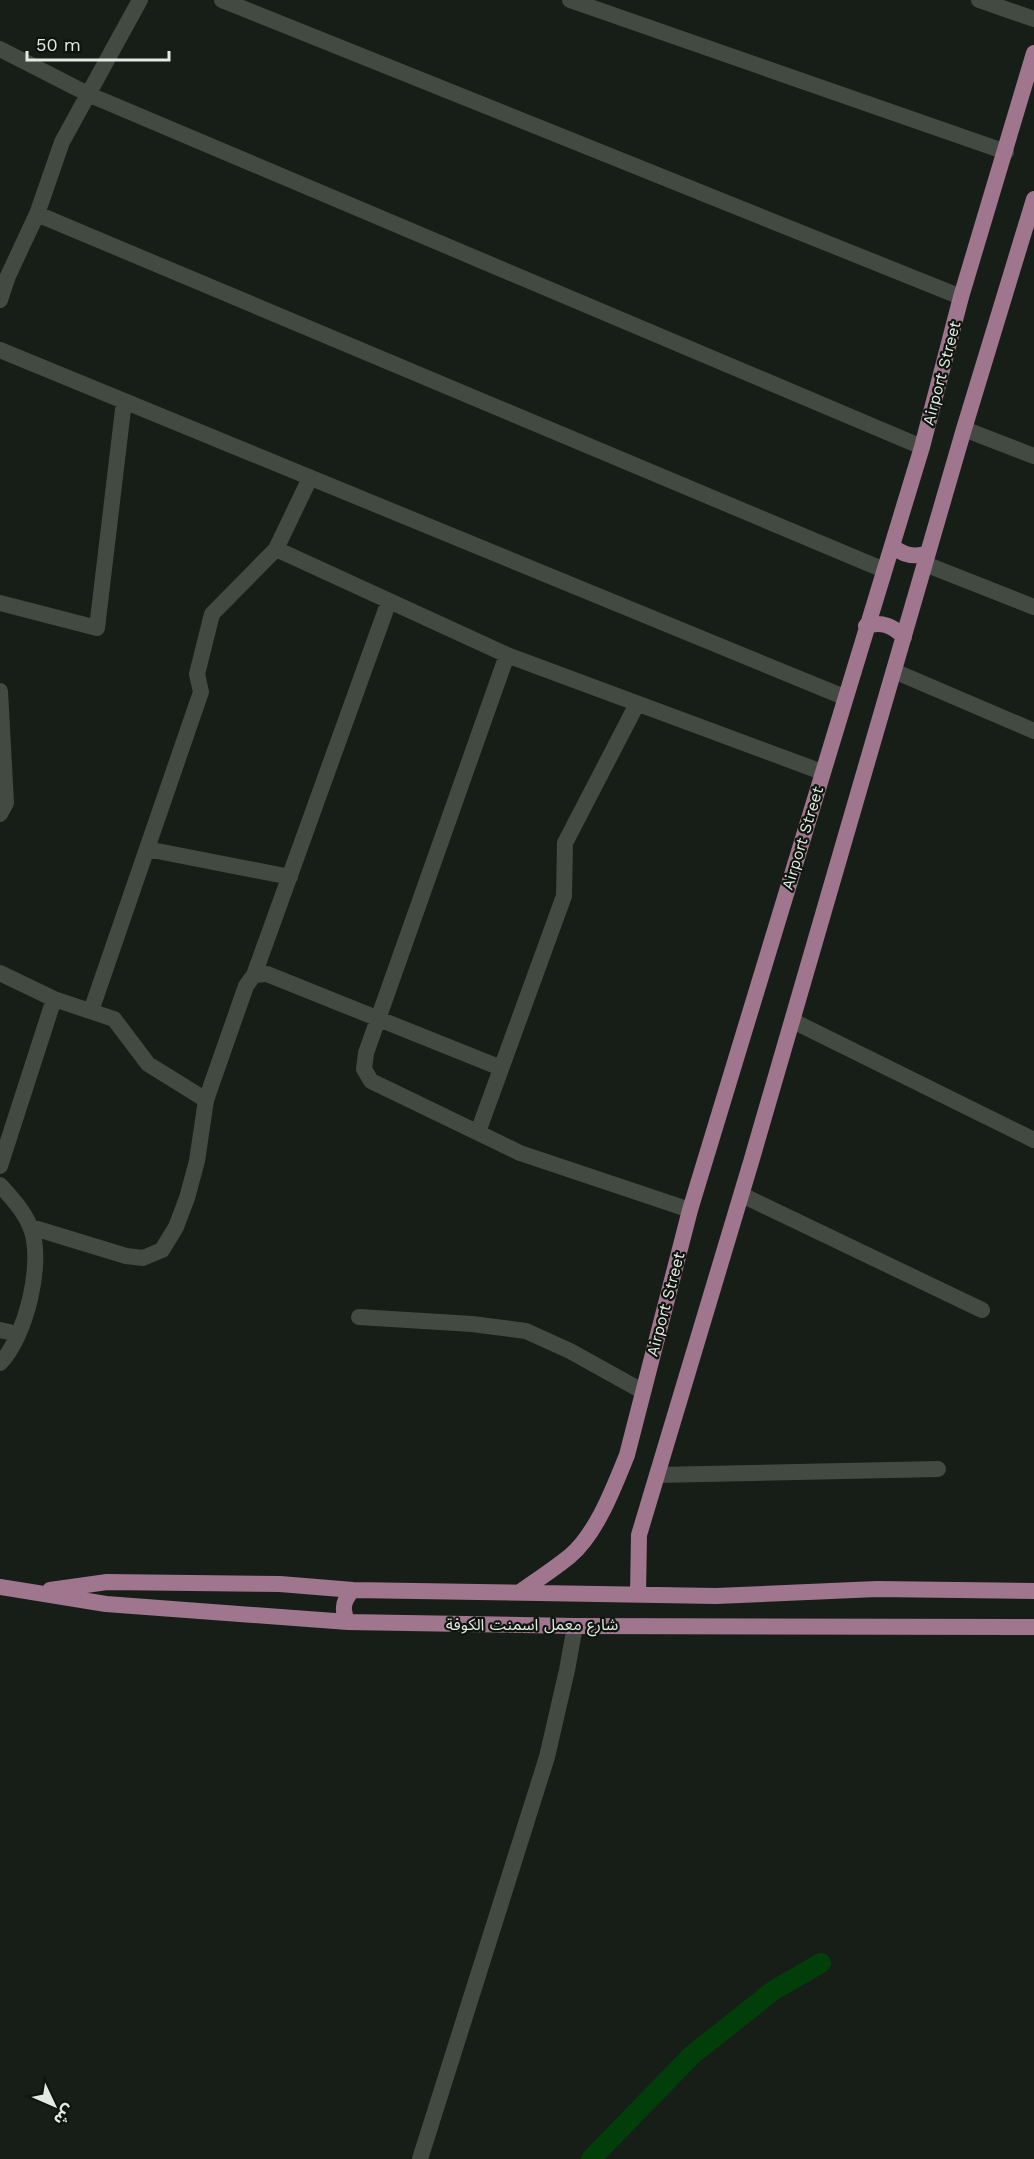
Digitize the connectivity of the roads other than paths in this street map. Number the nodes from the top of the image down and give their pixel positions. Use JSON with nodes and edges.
{"nodes":[{"id":1,"x":140,"y":0,"type":"edge"},
{"id":2,"x":222,"y":0,"type":"edge"},
{"id":3,"x":570,"y":0,"type":"edge"},
{"id":4,"x":980,"y":0,"type":"edge"},
{"id":5,"x":1034,"y":19,"type":"edge"},
{"id":6,"x":0,"y":49,"type":"edge"},
{"id":7,"x":1034,"y":52,"type":"edge"},
{"id":8,"x":90,"y":95,"type":"junction"},
{"id":9,"x":1006,"y":152,"type":"junction"},
{"id":10,"x":1034,"y":199,"type":"edge"},
{"id":11,"x":37,"y":214,"type":"junction"},
{"id":12,"x":1029,"y":235,"type":"edge"},
{"id":13,"x":961,"y":297,"type":"junction"},
{"id":14,"x":0,"y":300,"type":"edge"},
{"id":15,"x":0,"y":350,"type":"edge"},
{"id":16,"x":124,"y":401,"type":"junction"},
{"id":17,"x":964,"y":429,"type":"junction"},
{"id":18,"x":922,"y":447,"type":"junction"},
{"id":19,"x":1034,"y":456,"type":"edge"},
{"id":20,"x":310,"y":478,"type":"junction"},
{"id":21,"x":892,"y":546,"type":"junction"},
{"id":22,"x":276,"y":549,"type":"junction"},
{"id":23,"x":926,"y":559,"type":"junction"},
{"id":24,"x":884,"y":570,"type":"junction"},
{"id":25,"x":389,"y":602,"type":"junction"},
{"id":26,"x":0,"y":603,"type":"edge"},
{"id":27,"x":1034,"y":607,"type":"edge"},
{"id":28,"x":866,"y":626,"type":"junction"},
{"id":29,"x":904,"y":637,"type":"junction"},
{"id":30,"x":507,"y":655,"type":"junction"},
{"id":31,"x":894,"y":671,"type":"junction"},
{"id":32,"x":0,"y":691,"type":"edge"},
{"id":33,"x":844,"y":698,"type":"junction"},
{"id":34,"x":637,"y":704,"type":"junction"},
{"id":35,"x":1034,"y":731,"type":"edge"},
{"id":36,"x":822,"y":772,"type":"junction"},
{"id":37,"x":0,"y":814,"type":"edge"},
{"id":38,"x":147,"y":849,"type":"junction"},
{"id":39,"x":290,"y":877,"type":"junction"},
{"id":40,"x":0,"y":973,"type":"edge"},
{"id":41,"x":255,"y":975,"type":"junction"},
{"id":42,"x":54,"y":999,"type":"junction"},
{"id":43,"x":91,"y":1011,"type":"junction"},
{"id":44,"x":378,"y":1019,"type":"junction"},
{"id":45,"x":793,"y":1021,"type":"junction"},
{"id":46,"x":501,"y":1068,"type":"junction"},
{"id":47,"x":206,"y":1100,"type":"junction"},
{"id":48,"x":478,"y":1132,"type":"junction"},
{"id":49,"x":1034,"y":1140,"type":"edge"},
{"id":50,"x":0,"y":1166,"type":"edge"},
{"id":51,"x":0,"y":1185,"type":"edge"},
{"id":52,"x":742,"y":1195,"type":"junction"},
{"id":53,"x":690,"y":1210,"type":"junction"},
{"id":54,"x":31,"y":1227,"type":"junction"},
{"id":55,"x":982,"y":1310,"type":"dead end"},
{"id":56,"x":359,"y":1317,"type":"dead end"},
{"id":57,"x":0,"y":1330,"type":"edge"},
{"id":58,"x":18,"y":1334,"type":"junction"},
{"id":59,"x":0,"y":1363,"type":"edge"},
{"id":60,"x":642,"y":1391,"type":"junction"},
{"id":61,"x":938,"y":1468,"type":"dead end"},
{"id":62,"x":657,"y":1475,"type":"junction"},
{"id":63,"x":0,"y":1587,"type":"edge"},
{"id":64,"x":353,"y":1590,"type":"junction"},
{"id":65,"x":1034,"y":1591,"type":"edge"},
{"id":66,"x":32,"y":1592,"type":"junction"},
{"id":67,"x":520,"y":1592,"type":"junction"},
{"id":68,"x":638,"y":1594,"type":"junction"},
{"id":69,"x":348,"y":1622,"type":"junction"},
{"id":70,"x":575,"y":1626,"type":"junction"},
{"id":71,"x":1034,"y":1627,"type":"edge"},
{"id":72,"x":420,"y":2159,"type":"edge"}],
"edges":[{"from":1,"to":8,"type":"street"},
{"from":2,"to":13,"type":"street"},
{"from":3,"to":9,"type":"street"},
{"from":4,"to":5,"type":"street"},
{"from":6,"to":8,"type":"street"},
{"from":7,"to":9,"type":"main road","name":"Airport Street"},
{"from":8,"to":11,"type":"street"},
{"from":8,"to":18,"type":"street"},
{"from":9,"to":13,"type":"main road","name":"Airport Street"},
{"from":10,"to":12,"type":"main road"},
{"from":11,"to":14,"type":"street"},
{"from":11,"to":24,"type":"street"},
{"from":12,"to":17,"type":"main road"},
{"from":13,"to":18,"type":"main road","name":"Airport Street"},
{"from":15,"to":16,"type":"street"},
{"from":16,"to":20,"type":"street"},
{"from":16,"to":26,"type":"street"},
{"from":17,"to":19,"type":"street"},
{"from":17,"to":23,"type":"main road"},
{"from":18,"to":21,"type":"main road","name":"Airport Street"},
{"from":20,"to":22,"type":"street"},
{"from":20,"to":33,"type":"street"},
{"from":21,"to":23,"type":"main road"},
{"from":21,"to":24,"type":"main road","name":"Airport Street"},
{"from":22,"to":25,"type":"street"},
{"from":22,"to":38,"type":"street"},
{"from":23,"to":27,"type":"street"},
{"from":23,"to":29,"type":"main road"},
{"from":24,"to":28,"type":"main road","name":"Airport Street"},
{"from":25,"to":30,"type":"street"},
{"from":25,"to":39,"type":"street"},
{"from":28,"to":29,"type":"main road"},
{"from":28,"to":33,"type":"main road","name":"Airport Street"},
{"from":29,"to":31,"type":"main road"},
{"from":30,"to":34,"type":"street"},
{"from":30,"to":44,"type":"street"},
{"from":31,"to":35,"type":"street"},
{"from":31,"to":45,"type":"main road"},
{"from":32,"to":37,"type":"street"},
{"from":33,"to":36,"type":"main road","name":"Airport Street"},
{"from":34,"to":36,"type":"street"},
{"from":34,"to":46,"type":"street"},
{"from":36,"to":53,"type":"main road","name":"Airport Street"},
{"from":38,"to":39,"type":"street"},
{"from":38,"to":43,"type":"street"},
{"from":39,"to":41,"type":"street"},
{"from":40,"to":42,"type":"street"},
{"from":41,"to":44,"type":"street"},
{"from":41,"to":47,"type":"street"},
{"from":42,"to":43,"type":"street"},
{"from":42,"to":50,"type":"street"},
{"from":43,"to":47,"type":"street"},
{"from":44,"to":46,"type":"street"},
{"from":44,"to":48,"type":"street"},
{"from":45,"to":49,"type":"street"},
{"from":45,"to":52,"type":"main road"},
{"from":46,"to":48,"type":"street"},
{"from":47,"to":54,"type":"street"},
{"from":48,"to":53,"type":"street"},
{"from":51,"to":54,"type":"street"},
{"from":52,"to":55,"type":"street"},
{"from":52,"to":62,"type":"main road"},
{"from":53,"to":60,"type":"main road","name":"Airport Street"},
{"from":54,"to":58,"type":"street"},
{"from":56,"to":60,"type":"street"},
{"from":57,"to":58,"type":"street"},
{"from":58,"to":59,"type":"street"},
{"from":60,"to":67,"type":"main road","name":"Airport Street"},
{"from":61,"to":62,"type":"street"},
{"from":62,"to":68,"type":"main road"},
{"from":63,"to":66,"type":"main road","name":"شارع معمل اسمنت الكوفة"},
{"from":64,"to":66,"type":"main road","name":"شارع معمل اسمنت الكوفة"},
{"from":64,"to":67,"type":"main road","name":"شارع معمل اسمنت الكوفة"},
{"from":64,"to":69,"type":"main road"},
{"from":65,"to":68,"type":"main road","name":"شارع معمل اسمنت الكوفة"},
{"from":66,"to":69,"type":"main road","name":"شارع معمل اسمنت الكوفة"},
{"from":67,"to":68,"type":"main road","name":"شارع معمل اسمنت الكوفة"},
{"from":69,"to":70,"type":"main road","name":"شارع معمل اسمنت الكوفة"},
{"from":70,"to":71,"type":"main road","name":"شارع معمل اسمنت الكوفة"},
{"from":70,"to":72,"type":"street"}]}
